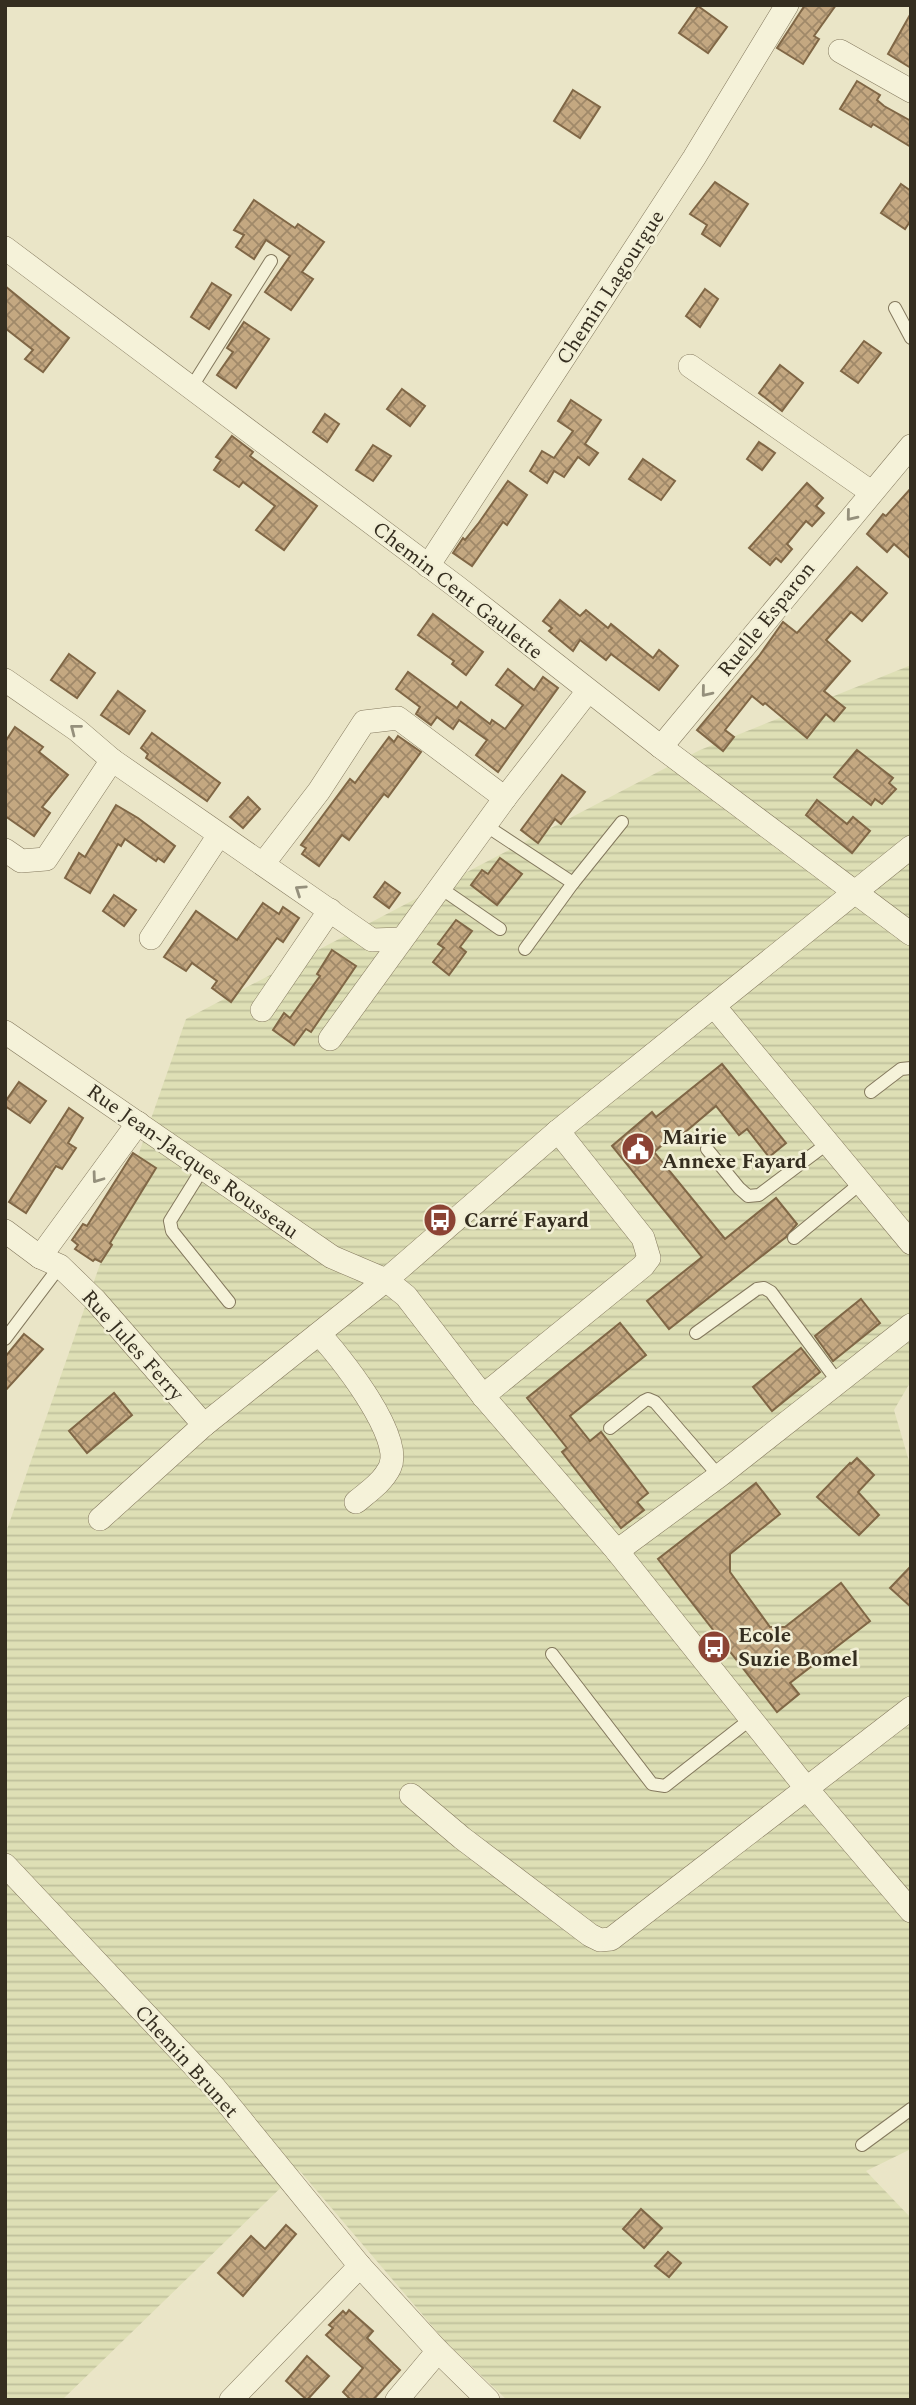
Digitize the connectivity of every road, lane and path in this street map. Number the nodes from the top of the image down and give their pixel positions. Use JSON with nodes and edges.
{"nodes":[{"id":1,"x":787,"y":5,"type":"edge"},
{"id":2,"x":841,"y":51,"type":"dead end"},
{"id":3,"x":911,"y":91,"type":"edge"},
{"id":4,"x":5,"y":248,"type":"edge"},
{"id":5,"x":271,"y":261,"type":"dead end"},
{"id":6,"x":895,"y":308,"type":"dead end"},
{"id":7,"x":911,"y":338,"type":"edge"},
{"id":8,"x":690,"y":366,"type":"dead end"},
{"id":9,"x":191,"y":388,"type":"junction"},
{"id":10,"x":911,"y":446,"type":"edge"},
{"id":11,"x":871,"y":492,"type":"junction"},
{"id":12,"x":428,"y":566,"type":"junction"},
{"id":13,"x":5,"y":680,"type":"edge"},
{"id":14,"x":588,"y":691,"type":"junction"},
{"id":15,"x":661,"y":747,"type":"junction"},
{"id":16,"x":111,"y":760,"type":"junction"},
{"id":17,"x":505,"y":798,"type":"junction"},
{"id":18,"x":622,"y":822,"type":"dead end"},
{"id":19,"x":485,"y":825,"type":"junction"},
{"id":20,"x":219,"y":835,"type":"junction"},
{"id":21,"x":911,"y":847,"type":"edge"},
{"id":22,"x":5,"y":850,"type":"edge"},
{"id":23,"x":262,"y":864,"type":"junction"},
{"id":24,"x":573,"y":883,"type":"junction"},
{"id":25,"x":439,"y":887,"type":"junction"},
{"id":26,"x":854,"y":892,"type":"junction"},
{"id":27,"x":330,"y":910,"type":"junction"},
{"id":28,"x":500,"y":929,"type":"dead end"},
{"id":29,"x":911,"y":934,"type":"edge"},
{"id":30,"x":151,"y":938,"type":"dead end"},
{"id":31,"x":402,"y":939,"type":"junction"},
{"id":32,"x":525,"y":949,"type":"dead end"},
{"id":33,"x":714,"y":1006,"type":"junction"},
{"id":34,"x":262,"y":1010,"type":"dead end"},
{"id":35,"x":5,"y":1032,"type":"edge"},
{"id":36,"x":330,"y":1039,"type":"dead end"},
{"id":37,"x":911,"y":1068,"type":"edge"},
{"id":38,"x":871,"y":1092,"type":"dead end"},
{"id":39,"x":138,"y":1123,"type":"junction"},
{"id":40,"x":558,"y":1131,"type":"junction"},
{"id":41,"x":828,"y":1143,"type":"junction"},
{"id":42,"x":707,"y":1149,"type":"dead end"},
{"id":43,"x":202,"y":1168,"type":"junction"},
{"id":44,"x":861,"y":1183,"type":"junction"},
{"id":45,"x":5,"y":1231,"type":"edge"},
{"id":46,"x":794,"y":1238,"type":"dead end"},
{"id":47,"x":911,"y":1243,"type":"edge"},
{"id":48,"x":50,"y":1261,"type":"junction"},
{"id":49,"x":386,"y":1280,"type":"junction"},
{"id":50,"x":229,"y":1302,"type":"dead end"},
{"id":51,"x":911,"y":1325,"type":"edge"},
{"id":52,"x":696,"y":1332,"type":"dead end"},
{"id":53,"x":319,"y":1334,"type":"junction"},
{"id":54,"x":5,"y":1339,"type":"edge"},
{"id":55,"x":838,"y":1382,"type":"junction"},
{"id":56,"x":483,"y":1396,"type":"junction"},
{"id":57,"x":204,"y":1425,"type":"junction"},
{"id":58,"x":610,"y":1428,"type":"dead end"},
{"id":59,"x":719,"y":1476,"type":"junction"},
{"id":60,"x":356,"y":1502,"type":"dead end"},
{"id":61,"x":100,"y":1519,"type":"dead end"},
{"id":62,"x":617,"y":1551,"type":"junction"},
{"id":63,"x":552,"y":1654,"type":"dead end"},
{"id":64,"x":911,"y":1708,"type":"edge"},
{"id":65,"x":752,"y":1718,"type":"junction"},
{"id":66,"x":807,"y":1789,"type":"junction"},
{"id":67,"x":411,"y":1795,"type":"dead end"},
{"id":68,"x":5,"y":1866,"type":"edge"},
{"id":69,"x":911,"y":1911,"type":"edge"},
{"id":70,"x":911,"y":2109,"type":"edge"},
{"id":71,"x":862,"y":2144,"type":"dead end"},
{"id":72,"x":360,"y":2266,"type":"junction"},
{"id":73,"x":438,"y":2351,"type":"junction"},
{"id":74,"x":231,"y":2400,"type":"edge"},
{"id":75,"x":397,"y":2400,"type":"edge"},
{"id":76,"x":488,"y":2400,"type":"edge"}],
"edges":[{"from":1,"to":12,"type":"street","name":"Chemin Lagourgue"},
{"from":2,"to":3,"type":"street"},
{"from":4,"to":9,"type":"street","name":"Chemin Cent Gaulette"},
{"from":5,"to":9,"type":"lane"},
{"from":6,"to":7,"type":"lane"},
{"from":8,"to":11,"type":"street"},
{"from":9,"to":12,"type":"street","name":"Chemin Cent Gaulette"},
{"from":10,"to":11,"type":"street","name":"Ruelle Esparon"},
{"from":11,"to":15,"type":"street","name":"Ruelle Esparon","one_way":true},
{"from":12,"to":14,"type":"street","name":"Chemin Cent Gaulette"},
{"from":16,"to":13,"type":"street","one_way":true},
{"from":14,"to":15,"type":"street","name":"Chemin Cent Gaulette"},
{"from":14,"to":17,"type":"street"},
{"from":15,"to":26,"type":"street","name":"Chemin Cent Gaulette"},
{"from":16,"to":20,"type":"street"},
{"from":16,"to":22,"type":"street"},
{"from":17,"to":19,"type":"street"},
{"from":17,"to":23,"type":"street"},
{"from":18,"to":24,"type":"lane"},
{"from":19,"to":24,"type":"lane"},
{"from":19,"to":25,"type":"street"},
{"from":20,"to":23,"type":"street"},
{"from":20,"to":30,"type":"street"},
{"from":21,"to":26,"type":"street"},
{"from":27,"to":23,"type":"street","one_way":true},
{"from":24,"to":32,"type":"lane"},
{"from":25,"to":28,"type":"lane"},
{"from":25,"to":31,"type":"street"},
{"from":26,"to":29,"type":"street","name":"Chemin Cent Gaulette"},
{"from":26,"to":33,"type":"street"},
{"from":27,"to":31,"type":"street"},
{"from":27,"to":34,"type":"street"},
{"from":31,"to":36,"type":"street"},
{"from":33,"to":40,"type":"street"},
{"from":33,"to":41,"type":"street"},
{"from":35,"to":39,"type":"street","name":"Rue Jean-Jacques Rousseau"},
{"from":37,"to":38,"type":"lane"},
{"from":39,"to":43,"type":"street","name":"Rue Jean-Jacques Rousseau"},
{"from":39,"to":48,"type":"street","one_way":true},
{"from":40,"to":49,"type":"street"},
{"from":40,"to":56,"type":"street"},
{"from":41,"to":42,"type":"lane"},
{"from":41,"to":44,"type":"street"},
{"from":43,"to":49,"type":"street","name":"Rue Jean-Jacques Rousseau"},
{"from":43,"to":50,"type":"lane"},
{"from":44,"to":46,"type":"lane"},
{"from":44,"to":47,"type":"street"},
{"from":45,"to":48,"type":"street","name":"Rue Jules Ferry"},
{"from":48,"to":54,"type":"lane"},
{"from":48,"to":57,"type":"street","name":"Rue Jules Ferry"},
{"from":49,"to":53,"type":"street"},
{"from":49,"to":56,"type":"street","name":"Rue Jean-Jacques Rousseau"},
{"from":51,"to":55,"type":"street"},
{"from":52,"to":55,"type":"lane"},
{"from":53,"to":57,"type":"street"},
{"from":53,"to":60,"type":"street"},
{"from":55,"to":59,"type":"street"},
{"from":56,"to":62,"type":"street","name":"Rue Jean-Jacques Rousseau"},
{"from":57,"to":61,"type":"street"},
{"from":58,"to":59,"type":"lane"},
{"from":59,"to":62,"type":"street"},
{"from":62,"to":65,"type":"street","name":"Rue Jean-Jacques Rousseau"},
{"from":63,"to":65,"type":"lane"},
{"from":64,"to":66,"type":"street"},
{"from":65,"to":66,"type":"street","name":"Rue Jean-Jacques Rousseau"},
{"from":66,"to":67,"type":"street"},
{"from":66,"to":69,"type":"street","name":"Rue Jean-Jacques Rousseau"},
{"from":68,"to":72,"type":"street","name":"Chemin Brunet"},
{"from":70,"to":71,"type":"lane"},
{"from":72,"to":73,"type":"street","name":"Chemin Brunet"},
{"from":72,"to":74,"type":"street"},
{"from":73,"to":75,"type":"street"},
{"from":73,"to":76,"type":"street","name":"Chemin Brunet"}]}
